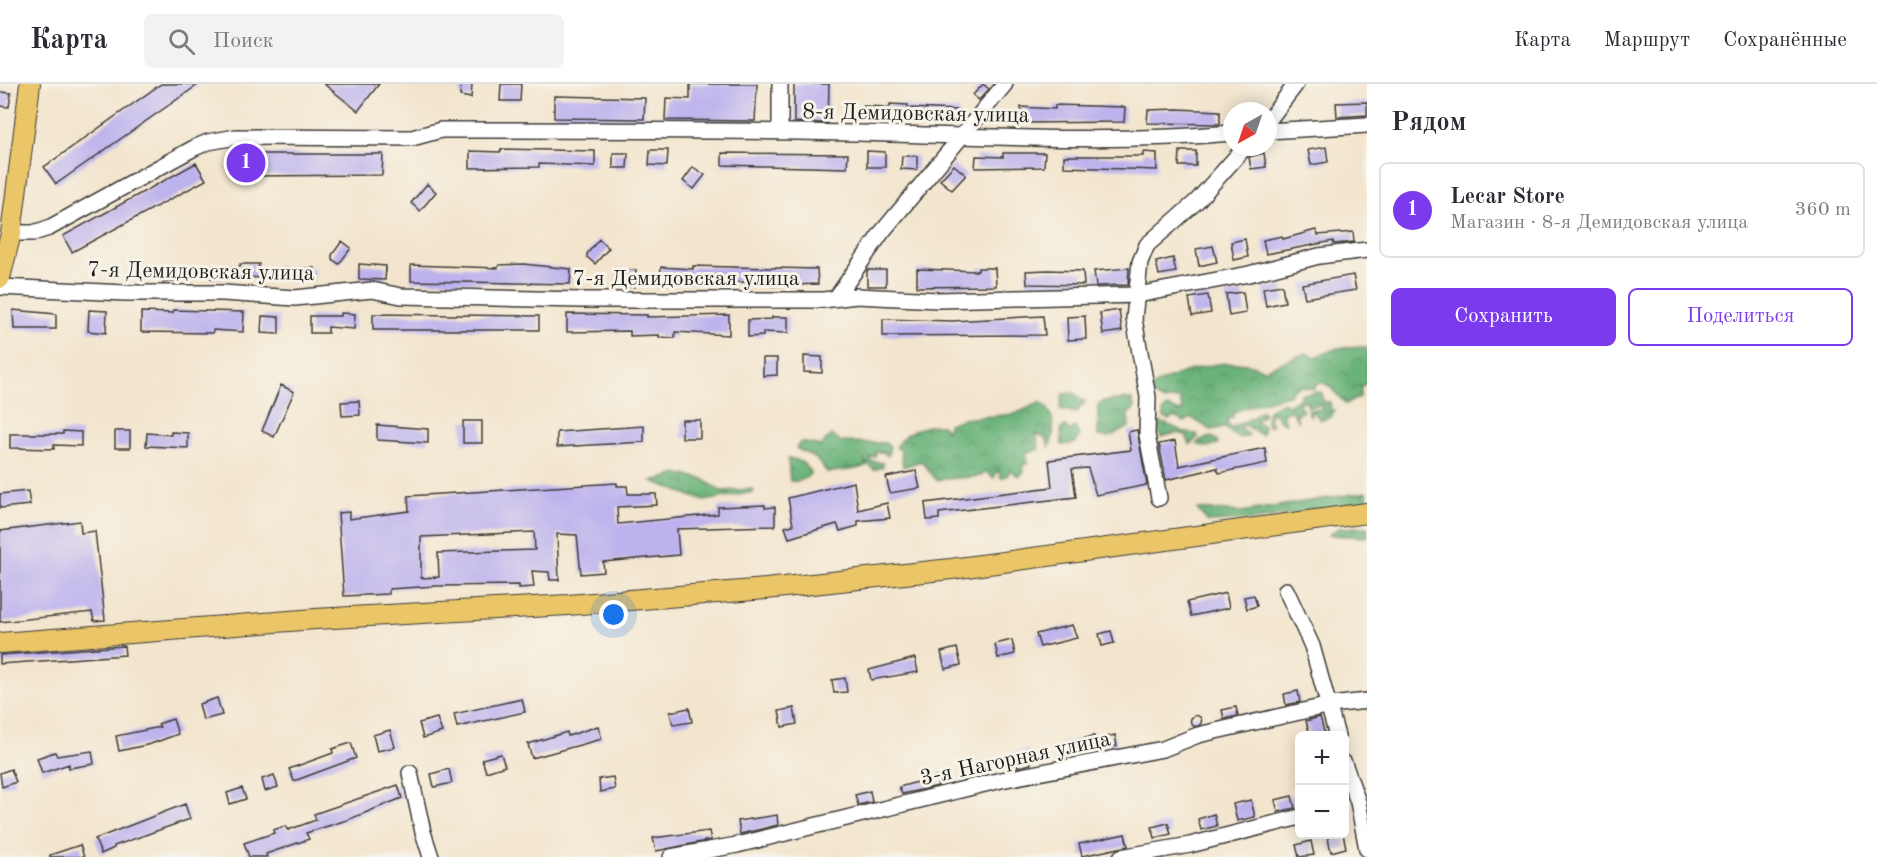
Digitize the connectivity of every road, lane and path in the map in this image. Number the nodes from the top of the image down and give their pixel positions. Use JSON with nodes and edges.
{"nodes":[{"id":1,"x":30,"y":84,"type":"edge"},
{"id":2,"x":780,"y":84,"type":"edge"},
{"id":3,"x":1005,"y":84,"type":"edge"},
{"id":4,"x":1296,"y":84,"type":"edge"},
{"id":5,"x":1277,"y":109,"type":"edge"},
{"id":6,"x":1367,"y":126,"type":"edge"},
{"id":7,"x":1277,"y":131,"type":"edge"},
{"id":8,"x":780,"y":132,"type":"junction"},
{"id":9,"x":1223,"y":134,"type":"edge"},
{"id":10,"x":960,"y":137,"type":"junction"},
{"id":11,"x":1237,"y":156,"type":"edge"},
{"id":12,"x":11,"y":233,"type":"junction"},
{"id":13,"x":1367,"y":250,"type":"edge"},
{"id":14,"x":0,"y":278,"type":"edge"},
{"id":15,"x":0,"y":287,"type":"edge"},
{"id":16,"x":1137,"y":295,"type":"junction"},
{"id":17,"x":836,"y":298,"type":"junction"},
{"id":18,"x":1159,"y":498,"type":"dead end"},
{"id":19,"x":1367,"y":513,"type":"edge"},
{"id":20,"x":1286,"y":590,"type":"dead end"},
{"id":21,"x":0,"y":643,"type":"edge"},
{"id":22,"x":1367,"y":701,"type":"edge"},
{"id":23,"x":1330,"y":705,"type":"junction"},
{"id":24,"x":1336,"y":731,"type":"edge"},
{"id":25,"x":410,"y":773,"type":"dead end"},
{"id":26,"x":1349,"y":780,"type":"edge"},
{"id":27,"x":1356,"y":803,"type":"edge"},
{"id":28,"x":1295,"y":818,"type":"edge"},
{"id":29,"x":1367,"y":849,"type":"edge"},
{"id":30,"x":431,"y":857,"type":"edge"},
{"id":31,"x":672,"y":857,"type":"edge"},
{"id":32,"x":1121,"y":857,"type":"edge"}],
"edges":[{"from":1,"to":12,"type":"main road"},
{"from":2,"to":8,"type":"street"},
{"from":3,"to":10,"type":"street"},
{"from":4,"to":5,"type":"street"},
{"from":6,"to":7,"type":"street"},
{"from":8,"to":10,"type":"street","name":"8-я Демидовская улица"},
{"from":8,"to":12,"type":"street","name":"8-я Демидовская улица"},
{"from":9,"to":10,"type":"street","name":"8-я Демидовская улица"},
{"from":10,"to":17,"type":"street"},
{"from":11,"to":16,"type":"street"},
{"from":12,"to":14,"type":"main road"},
{"from":13,"to":16,"type":"street","name":"7-я Демидовская улица"},
{"from":15,"to":17,"type":"street","name":"7-я Демидовская улица"},
{"from":16,"to":17,"type":"street","name":"7-я Демидовская улица"},
{"from":16,"to":18,"type":"street"},
{"from":19,"to":21,"type":"main road"},
{"from":20,"to":23,"type":"street"},
{"from":22,"to":23,"type":"street","name":"3-я Нагорная улица"},
{"from":23,"to":24,"type":"street"},
{"from":23,"to":31,"type":"street","name":"3-я Нагорная улица"},
{"from":25,"to":30,"type":"street"},
{"from":26,"to":27,"type":"street"},
{"from":27,"to":29,"type":"street"},
{"from":28,"to":32,"type":"street"}]}
